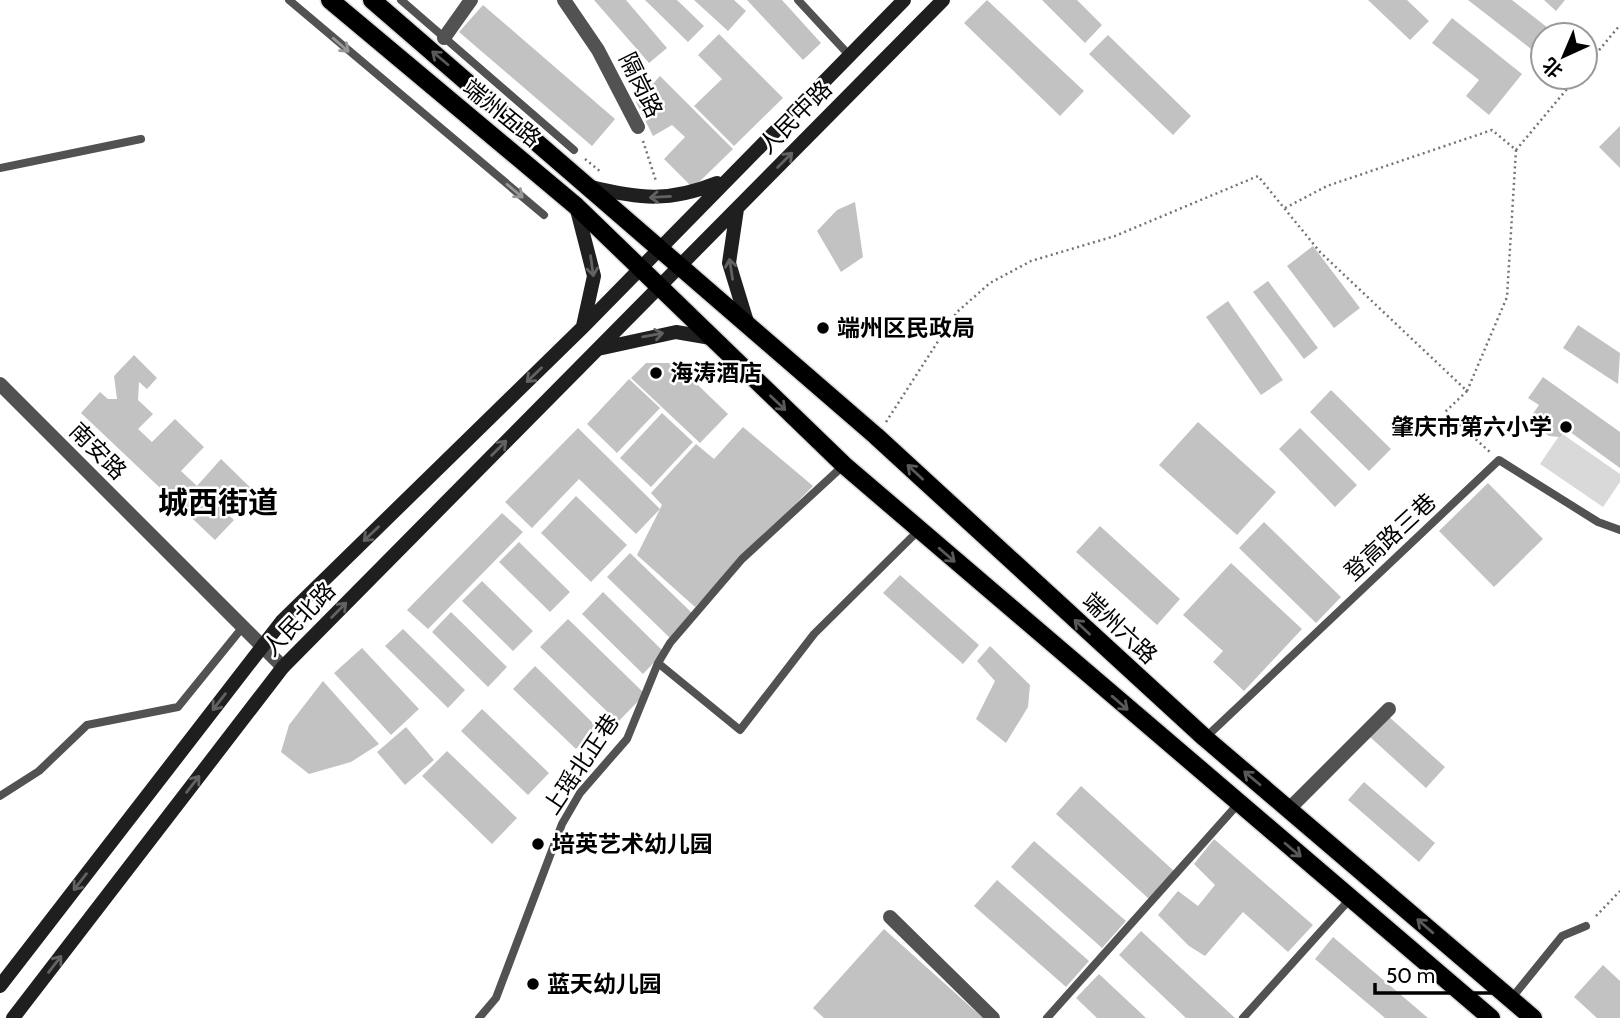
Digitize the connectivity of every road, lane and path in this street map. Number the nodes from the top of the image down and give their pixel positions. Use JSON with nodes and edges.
{"nodes":[{"id":1,"x":289,"y":0,"type":"edge"},
{"id":2,"x":330,"y":0,"type":"edge"},
{"id":3,"x":372,"y":0,"type":"edge"},
{"id":4,"x":401,"y":0,"type":"edge"},
{"id":5,"x":471,"y":0,"type":"edge"},
{"id":6,"x":564,"y":0,"type":"edge"},
{"id":7,"x":798,"y":0,"type":"edge"},
{"id":8,"x":904,"y":0,"type":"edge"},
{"id":9,"x":943,"y":0,"type":"edge"},
{"id":10,"x":1620,"y":25,"type":"edge"},
{"id":11,"x":444,"y":38,"type":"junction"},
{"id":12,"x":1599,"y":50,"type":"edge"},
{"id":13,"x":849,"y":55,"type":"junction"},
{"id":14,"x":1565,"y":91,"type":"edge"},
{"id":15,"x":638,"y":127,"type":"joint"},
{"id":16,"x":141,"y":139,"type":"dead end"},
{"id":17,"x":574,"y":150,"type":"dead end"},
{"id":18,"x":1516,"y":150,"type":"junction"},
{"id":19,"x":0,"y":168,"type":"edge"},
{"id":20,"x":725,"y":179,"type":"junction"},
{"id":21,"x":592,"y":187,"type":"junction"},
{"id":22,"x":661,"y":198,"type":"junction"},
{"id":23,"x":576,"y":206,"type":"junction"},
{"id":24,"x":737,"y":209,"type":"junction"},
{"id":25,"x":1285,"y":209,"type":"junction"},
{"id":26,"x":544,"y":215,"type":"dead end"},
{"id":27,"x":659,"y":248,"type":"junction"},
{"id":28,"x":680,"y":266,"type":"junction"},
{"id":29,"x":639,"y":268,"type":"junction"},
{"id":30,"x":659,"y":287,"type":"junction"},
{"id":31,"x":596,"y":313,"type":"junction"},
{"id":32,"x":748,"y":326,"type":"junction"},
{"id":33,"x":583,"y":327,"type":"junction"},
{"id":34,"x":614,"y":331,"type":"junction"},
{"id":35,"x":711,"y":338,"type":"junction"},
{"id":36,"x":596,"y":349,"type":"junction"},
{"id":37,"x":0,"y":384,"type":"edge"},
{"id":38,"x":1466,"y":391,"type":"junction"},
{"id":39,"x":876,"y":436,"type":"junction"},
{"id":40,"x":1499,"y":460,"type":"junction"},
{"id":41,"x":844,"y":465,"type":"junction"},
{"id":42,"x":1620,"y":530,"type":"edge"},
{"id":43,"x":919,"y":531,"type":"junction"},
{"id":44,"x":242,"y":628,"type":"junction"},
{"id":45,"x":261,"y":647,"type":"junction"},
{"id":46,"x":658,"y":663,"type":"junction"},
{"id":47,"x":284,"y":667,"type":"junction"},
{"id":48,"x":1389,"y":709,"type":"dead end"},
{"id":49,"x":1205,"y":737,"type":"junction"},
{"id":50,"x":0,"y":796,"type":"edge"},
{"id":51,"x":1238,"y":804,"type":"junction"},
{"id":52,"x":1289,"y":809,"type":"junction"},
{"id":53,"x":1620,"y":891,"type":"edge"},
{"id":54,"x":1350,"y":899,"type":"junction"},
{"id":55,"x":890,"y":917,"type":"dead end"},
{"id":56,"x":1586,"y":926,"type":"joint"},
{"id":57,"x":0,"y":986,"type":"edge"},
{"id":58,"x":1511,"y":999,"type":"junction"},
{"id":59,"x":13,"y":1018,"type":"edge"},
{"id":60,"x":479,"y":1018,"type":"edge"},
{"id":61,"x":993,"y":1018,"type":"edge"},
{"id":62,"x":1047,"y":1018,"type":"edge"},
{"id":63,"x":1243,"y":1018,"type":"edge"},
{"id":64,"x":1491,"y":1018,"type":"edge"},
{"id":65,"x":1533,"y":1018,"type":"edge"}],
"edges":[{"from":1,"to":26,"type":"lane","one_way":true},
{"from":2,"to":23,"type":"main road","name":"端州五路"},
{"from":21,"to":3,"type":"main road","name":"端州五路","one_way":true},
{"from":4,"to":11,"type":"lane"},
{"from":5,"to":11,"type":"street"},
{"from":6,"to":15,"type":"street","name":"隔岗路"},
{"from":7,"to":13,"type":"lane"},
{"from":8,"to":13,"type":"main road","name":"人民中路"},
{"from":24,"to":9,"type":"main road","name":"人民中路","one_way":true},
{"from":10,"to":12,"type":"path"},
{"from":11,"to":17,"type":"lane"},
{"from":13,"to":20,"type":"main road","name":"人民中路"},
{"from":14,"to":18,"type":"path"},
{"from":15,"to":22,"type":"path","name":"隔岗路"},
{"from":16,"to":19,"type":"lane"},
{"from":18,"to":25,"type":"path"},
{"from":18,"to":38,"type":"path"},
{"from":20,"to":22,"type":"main road"},
{"from":20,"to":27,"type":"main road","name":"人民中路"},
{"from":22,"to":21,"type":"main road","one_way":true},
{"from":21,"to":27,"type":"main road","name":"端州五路"},
{"from":23,"to":29,"type":"main road","name":"端州五路"},
{"from":23,"to":33,"type":"main road","one_way":true},
{"from":24,"to":28,"type":"main road","name":"人民中路"},
{"from":32,"to":24,"type":"main road","one_way":true},
{"from":25,"to":38,"type":"path"},
{"from":25,"to":39,"type":"path"},
{"from":27,"to":28,"type":"main road","name":"端州五路"},
{"from":27,"to":29,"type":"main road","name":"人民中路"},
{"from":28,"to":30,"type":"main road","name":"人民中路"},
{"from":28,"to":32,"type":"main road","name":"端州六路"},
{"from":29,"to":30,"type":"main road","name":"端州五路"},
{"from":29,"to":31,"type":"main road","name":"人民北路"},
{"from":30,"to":34,"type":"main road","name":"人民北路"},
{"from":30,"to":35,"type":"main road"},
{"from":31,"to":33,"type":"main road","name":"人民北路"},
{"from":31,"to":34,"type":"main road"},
{"from":32,"to":39,"type":"main road","name":"端州六路"},
{"from":33,"to":45,"type":"main road","name":"人民北路","one_way":true},
{"from":34,"to":36,"type":"main road","name":"人民北路"},
{"from":36,"to":35,"type":"main road","one_way":true},
{"from":35,"to":41,"type":"main road","one_way":true},
{"from":47,"to":36,"type":"main road","name":"人民北路","one_way":true},
{"from":37,"to":44,"type":"street","name":"南安路"},
{"from":38,"to":40,"type":"path"},
{"from":49,"to":39,"type":"main road","name":"端州六路","one_way":true},
{"from":40,"to":42,"type":"lane"},
{"from":40,"to":49,"type":"lane","name":"登高路三巷"},
{"from":41,"to":43,"type":"main road"},
{"from":41,"to":46,"type":"lane","name":"上瑶北正巷"},
{"from":43,"to":46,"type":"lane"},
{"from":43,"to":51,"type":"main road","one_way":true},
{"from":44,"to":45,"type":"street","name":"南安路"},
{"from":44,"to":50,"type":"lane"},
{"from":45,"to":47,"type":"street","name":"南安路"},
{"from":45,"to":57,"type":"main road","name":"人民北路","one_way":true},
{"from":46,"to":60,"type":"lane","name":"上瑶北正巷"},
{"from":59,"to":47,"type":"main road","name":"人民北路","one_way":true},
{"from":48,"to":52,"type":"street"},
{"from":52,"to":49,"type":"main road","name":"端州六路","one_way":true},
{"from":51,"to":54,"type":"main road","one_way":true},
{"from":51,"to":62,"type":"lane"},
{"from":58,"to":52,"type":"main road","name":"端州六路","one_way":true},
{"from":53,"to":56,"type":"path"},
{"from":54,"to":63,"type":"lane"},
{"from":54,"to":64,"type":"main road"},
{"from":55,"to":61,"type":"street"},
{"from":56,"to":58,"type":"lane"},
{"from":58,"to":65,"type":"main road","name":"端州六路"}]}
